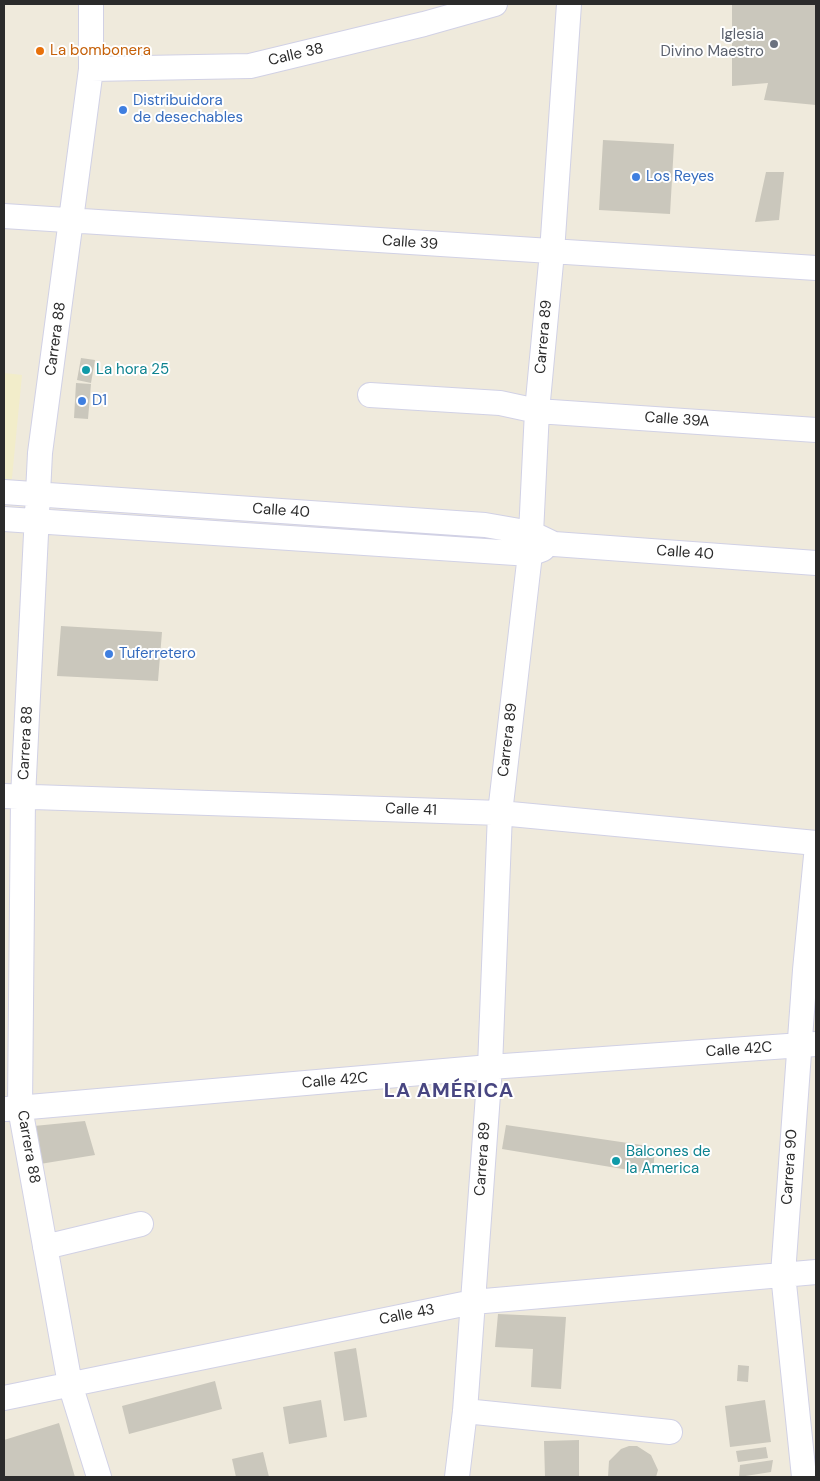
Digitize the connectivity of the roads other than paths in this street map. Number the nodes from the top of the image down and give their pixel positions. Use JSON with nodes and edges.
{"nodes":[{"id":1,"x":91,"y":4,"type":"edge"},
{"id":2,"x":495,"y":4,"type":"edge"},
{"id":3,"x":569,"y":4,"type":"edge"},
{"id":4,"x":91,"y":69,"type":"junction"},
{"id":5,"x":4,"y":216,"type":"edge"},
{"id":6,"x":72,"y":220,"type":"junction"},
{"id":7,"x":552,"y":252,"type":"junction"},
{"id":8,"x":816,"y":268,"type":"edge"},
{"id":9,"x":370,"y":395,"type":"dead end"},
{"id":10,"x":537,"y":411,"type":"junction"},
{"id":11,"x":816,"y":430,"type":"edge"},
{"id":12,"x":4,"y":492,"type":"edge"},
{"id":13,"x":38,"y":493,"type":"junction"},
{"id":14,"x":4,"y":519,"type":"edge"},
{"id":15,"x":36,"y":521,"type":"junction"},
{"id":16,"x":530,"y":543,"type":"junction"},
{"id":17,"x":816,"y":562,"type":"edge"},
{"id":18,"x":14,"y":797,"type":"edge"},
{"id":19,"x":500,"y":813,"type":"junction"},
{"id":20,"x":816,"y":843,"type":"edge"},
{"id":21,"x":816,"y":856,"type":"edge"},
{"id":22,"x":808,"y":1045,"type":"edge"},
{"id":23,"x":490,"y":1068,"type":"junction"},
{"id":24,"x":12,"y":1108,"type":"edge"},
{"id":25,"x":141,"y":1224,"type":"dead end"},
{"id":26,"x":45,"y":1247,"type":"junction"},
{"id":27,"x":816,"y":1272,"type":"edge"},
{"id":28,"x":782,"y":1274,"type":"junction"},
{"id":29,"x":472,"y":1302,"type":"junction"},
{"id":30,"x":70,"y":1384,"type":"junction"},
{"id":31,"x":4,"y":1398,"type":"edge"},
{"id":32,"x":465,"y":1411,"type":"junction"},
{"id":33,"x":670,"y":1432,"type":"dead end"},
{"id":34,"x":99,"y":1477,"type":"edge"},
{"id":35,"x":457,"y":1477,"type":"edge"},
{"id":36,"x":804,"y":1477,"type":"edge"}],
"edges":[{"from":1,"to":4,"type":"street","name":"Carrera 88"},
{"from":2,"to":4,"type":"street","name":"Calle 38"},
{"from":3,"to":7,"type":"street","name":"Carrera 89"},
{"from":4,"to":6,"type":"street","name":"Carrera 88"},
{"from":5,"to":6,"type":"street","name":"Calle 39"},
{"from":6,"to":7,"type":"street","name":"Calle 39"},
{"from":6,"to":13,"type":"street","name":"Carrera 88"},
{"from":7,"to":8,"type":"street","name":"Calle 39"},
{"from":7,"to":10,"type":"street","name":"Carrera 89"},
{"from":9,"to":10,"type":"street","name":"Calle 39A"},
{"from":10,"to":11,"type":"street","name":"Calle 39A"},
{"from":10,"to":16,"type":"street","name":"Carrera 89"},
{"from":12,"to":13,"type":"street","name":"Calle 40"},
{"from":13,"to":15,"type":"street","name":"Carrera 88"},
{"from":13,"to":16,"type":"street","name":"Calle 40"},
{"from":14,"to":15,"type":"street","name":"Calle 40"},
{"from":15,"to":16,"type":"street","name":"Calle 40"},
{"from":15,"to":18,"type":"street","name":"Carrera 88"},
{"from":16,"to":17,"type":"street","name":"Calle 40"},
{"from":16,"to":19,"type":"street","name":"Carrera 89"},
{"from":18,"to":19,"type":"street","name":"Calle 41"},
{"from":18,"to":24,"type":"street","name":"Carrera 88"},
{"from":19,"to":20,"type":"street","name":"Calle 41"},
{"from":19,"to":23,"type":"street","name":"Carrera 89"},
{"from":21,"to":22,"type":"street","name":"Carrera 90"},
{"from":22,"to":23,"type":"street","name":"Calle 42C"},
{"from":22,"to":28,"type":"street","name":"Carrera 90"},
{"from":23,"to":24,"type":"street","name":"Calle 42C"},
{"from":23,"to":29,"type":"street","name":"Carrera 89"},
{"from":24,"to":26,"type":"street","name":"Carrera 88"},
{"from":25,"to":26,"type":"street"},
{"from":26,"to":30,"type":"street","name":"Carrera 88"},
{"from":27,"to":28,"type":"street","name":"Calle 43"},
{"from":28,"to":29,"type":"street","name":"Calle 43"},
{"from":28,"to":36,"type":"street","name":"Carrera 90"},
{"from":29,"to":30,"type":"street","name":"Calle 43"},
{"from":29,"to":32,"type":"street","name":"Carrera 89"},
{"from":30,"to":31,"type":"street","name":"Calle 43"},
{"from":30,"to":34,"type":"street","name":"Carrera 88"},
{"from":32,"to":33,"type":"street"},
{"from":32,"to":35,"type":"street","name":"Carrera 89"}]}
